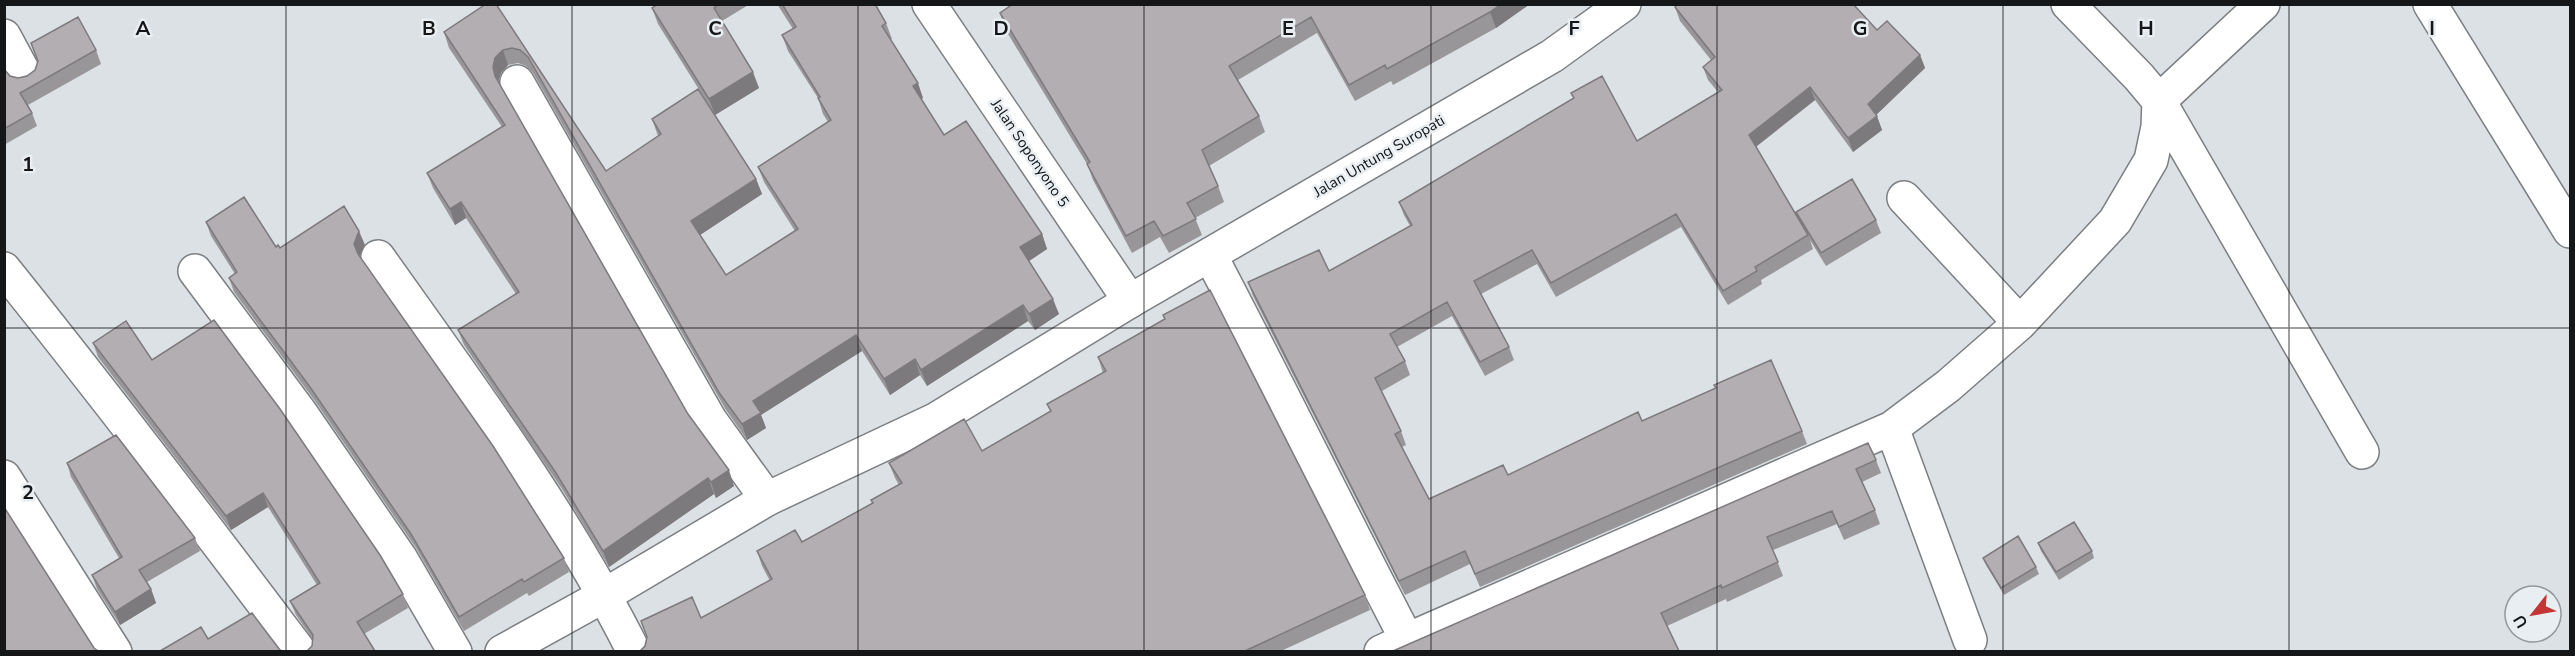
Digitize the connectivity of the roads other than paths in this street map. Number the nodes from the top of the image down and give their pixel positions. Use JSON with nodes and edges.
{"nodes":[{"id":1,"x":929,"y":4,"type":"edge"},
{"id":2,"x":1624,"y":4,"type":"edge"},
{"id":3,"x":2068,"y":4,"type":"edge"},
{"id":4,"x":2263,"y":4,"type":"edge"},
{"id":5,"x":2430,"y":4,"type":"edge"},
{"id":6,"x":4,"y":36,"type":"edge"},
{"id":7,"x":24,"y":73,"type":"dead end"},
{"id":8,"x":517,"y":82,"type":"dead end"},
{"id":9,"x":2158,"y":101,"type":"junction"},
{"id":10,"x":1904,"y":198,"type":"dead end"},
{"id":11,"x":2571,"y":231,"type":"edge"},
{"id":12,"x":1210,"y":255,"type":"junction"},
{"id":13,"x":378,"y":257,"type":"dead end"},
{"id":14,"x":4,"y":269,"type":"edge"},
{"id":15,"x":195,"y":271,"type":"dead end"},
{"id":16,"x":1130,"y":301,"type":"junction"},
{"id":17,"x":2020,"y":323,"type":"junction"},
{"id":18,"x":1892,"y":428,"type":"junction"},
{"id":19,"x":2362,"y":452,"type":"dead end"},
{"id":20,"x":4,"y":477,"type":"edge"},
{"id":21,"x":767,"y":499,"type":"junction"},
{"id":22,"x":605,"y":595,"type":"junction"},
{"id":23,"x":1970,"y":640,"type":"dead end"},
{"id":24,"x":1394,"y":646,"type":"edge"},
{"id":25,"x":115,"y":651,"type":"edge"},
{"id":26,"x":300,"y":651,"type":"edge"},
{"id":27,"x":456,"y":651,"type":"edge"},
{"id":28,"x":502,"y":651,"type":"edge"},
{"id":29,"x":634,"y":651,"type":"edge"}],
"edges":[{"from":1,"to":16,"type":"street","name":"Jalan Soponyono 5"},
{"from":2,"to":12,"type":"street","name":"Jalan Untung Suropati"},
{"from":3,"to":9,"type":"street"},
{"from":4,"to":9,"type":"street"},
{"from":5,"to":11,"type":"street"},
{"from":6,"to":7,"type":"street"},
{"from":8,"to":21,"type":"street"},
{"from":9,"to":17,"type":"street"},
{"from":9,"to":19,"type":"street"},
{"from":10,"to":17,"type":"street"},
{"from":12,"to":16,"type":"street","name":"Jalan Untung Suropati"},
{"from":12,"to":24,"type":"street"},
{"from":13,"to":22,"type":"street"},
{"from":14,"to":26,"type":"street"},
{"from":15,"to":27,"type":"street"},
{"from":16,"to":21,"type":"street","name":"Jalan Untung Suropati"},
{"from":17,"to":18,"type":"street"},
{"from":18,"to":23,"type":"street"},
{"from":18,"to":24,"type":"street"},
{"from":20,"to":25,"type":"street"},
{"from":21,"to":22,"type":"street","name":"Jalan Untung Suropati"},
{"from":22,"to":28,"type":"street","name":"Jalan Untung Suropati"},
{"from":22,"to":29,"type":"street"}]}
